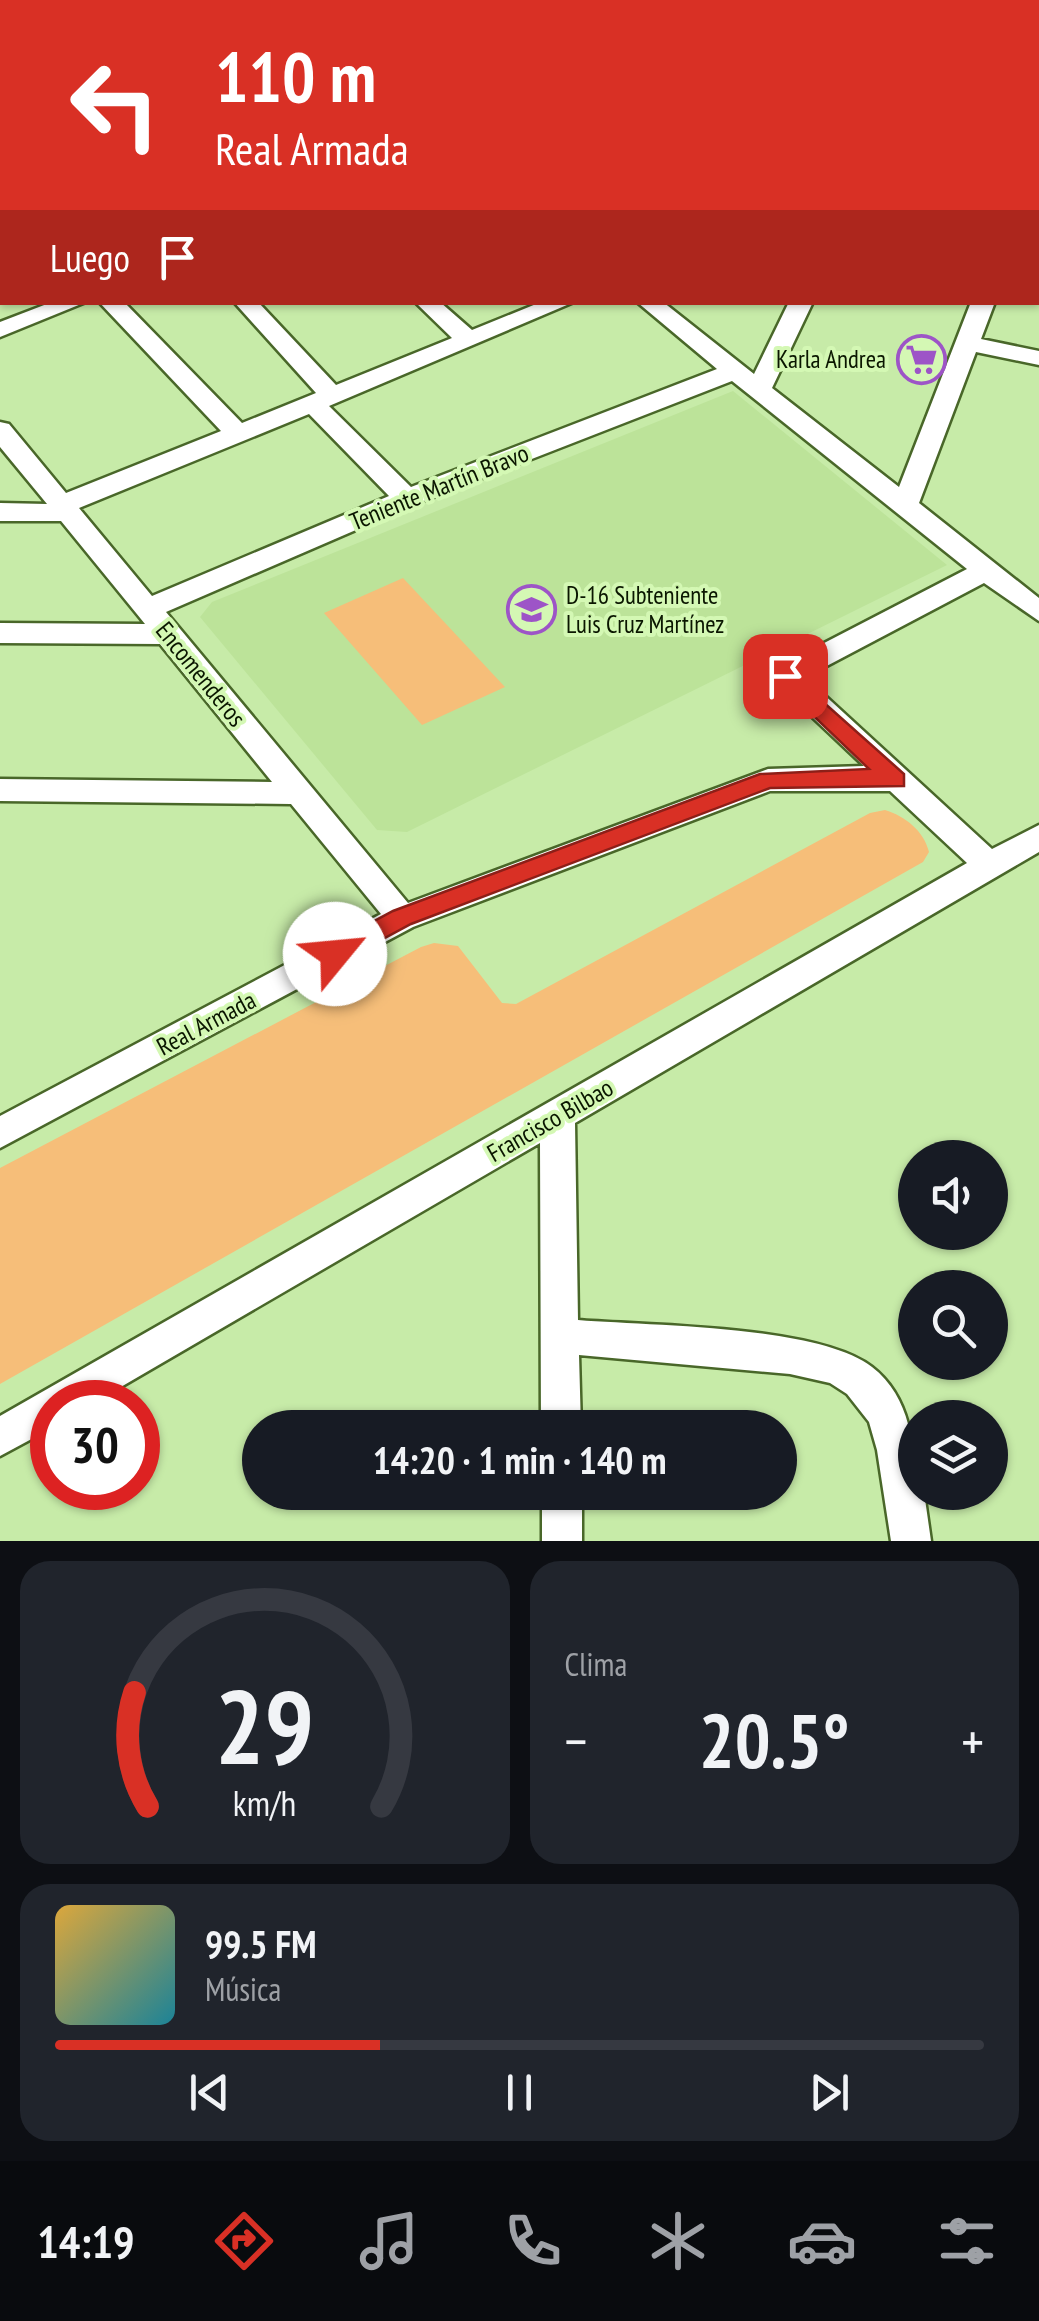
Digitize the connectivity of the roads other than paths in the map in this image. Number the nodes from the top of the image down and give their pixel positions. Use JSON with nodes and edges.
{"nodes":[{"id":1,"x":68,"y":305,"type":"edge"},
{"id":2,"x":113,"y":305,"type":"edge"},
{"id":3,"x":246,"y":305,"type":"edge"},
{"id":4,"x":429,"y":305,"type":"edge"},
{"id":5,"x":556,"y":305,"type":"edge"},
{"id":6,"x":652,"y":305,"type":"edge"},
{"id":7,"x":800,"y":305,"type":"edge"},
{"id":8,"x":982,"y":305,"type":"edge"},
{"id":9,"x":0,"y":330,"type":"edge"},
{"id":10,"x":468,"y":340,"type":"junction"},
{"id":11,"x":968,"y":343,"type":"junction"},
{"id":12,"x":1039,"y":358,"type":"edge"},
{"id":13,"x":734,"y":371,"type":"junction"},
{"id":14,"x":758,"y":390,"type":"junction"},
{"id":15,"x":321,"y":398,"type":"junction"},
{"id":16,"x":0,"y":430,"type":"edge"},
{"id":17,"x":236,"y":432,"type":"junction"},
{"id":18,"x":408,"y":498,"type":"junction"},
{"id":19,"x":905,"y":506,"type":"junction"},
{"id":20,"x":66,"y":509,"type":"junction"},
{"id":21,"x":0,"y":512,"type":"edge"},
{"id":22,"x":986,"y":570,"type":"junction"},
{"id":23,"x":1034,"y":601,"type":"edge"},
{"id":24,"x":148,"y":609,"type":"junction"},
{"id":25,"x":0,"y":633,"type":"edge"},
{"id":26,"x":168,"y":634,"type":"junction"},
{"id":27,"x":896,"y":780,"type":"junction"},
{"id":28,"x":0,"y":790,"type":"edge"},
{"id":29,"x":299,"y":793,"type":"junction"},
{"id":30,"x":1039,"y":837,"type":"edge"},
{"id":31,"x":989,"y":865,"type":"junction"},
{"id":32,"x":402,"y":918,"type":"junction"},
{"id":33,"x":558,"y":1115,"type":"junction"},
{"id":34,"x":0,"y":1133,"type":"edge"},
{"id":35,"x":560,"y":1336,"type":"junction"},
{"id":36,"x":98,"y":1380,"type":"edge"},
{"id":37,"x":561,"y":1410,"type":"edge"},
{"id":38,"x":30,"y":1420,"type":"edge"},
{"id":39,"x":0,"y":1438,"type":"edge"},
{"id":40,"x":562,"y":1510,"type":"edge"},
{"id":41,"x":562,"y":1541,"type":"edge"},
{"id":42,"x":911,"y":1541,"type":"edge"}],
"edges":[{"from":1,"to":9,"type":"street"},
{"from":2,"to":17,"type":"street"},
{"from":3,"to":15,"type":"street"},
{"from":4,"to":10,"type":"street"},
{"from":5,"to":10,"type":"street"},
{"from":6,"to":13,"type":"street"},
{"from":7,"to":14,"type":"street"},
{"from":8,"to":11,"type":"street"},
{"from":10,"to":15,"type":"street"},
{"from":11,"to":12,"type":"street"},
{"from":11,"to":19,"type":"street"},
{"from":13,"to":14,"type":"street"},
{"from":13,"to":18,"type":"street","name":"Teniente Martín Bravo"},
{"from":14,"to":19,"type":"street"},
{"from":15,"to":17,"type":"street"},
{"from":15,"to":18,"type":"street"},
{"from":16,"to":20,"type":"street","name":"Encomenderos"},
{"from":17,"to":20,"type":"street"},
{"from":18,"to":24,"type":"street","name":"Teniente Martín Bravo"},
{"from":19,"to":22,"type":"street"},
{"from":20,"to":21,"type":"street"},
{"from":20,"to":24,"type":"street","name":"Encomenderos"},
{"from":22,"to":23,"type":"street"},
{"from":22,"to":27,"type":"street"},
{"from":24,"to":26,"type":"street","name":"Encomenderos"},
{"from":25,"to":26,"type":"street"},
{"from":26,"to":29,"type":"street","name":"Encomenderos"},
{"from":27,"to":31,"type":"street"},
{"from":27,"to":32,"type":"street","name":"Real Armada"},
{"from":28,"to":29,"type":"street"},
{"from":29,"to":32,"type":"street","name":"Encomenderos"},
{"from":30,"to":31,"type":"street","name":"Francisco Bilbao"},
{"from":31,"to":33,"type":"street","name":"Francisco Bilbao"},
{"from":32,"to":34,"type":"street","name":"Real Armada"},
{"from":33,"to":35,"type":"street"},
{"from":33,"to":36,"type":"street","name":"Francisco Bilbao"},
{"from":35,"to":37,"type":"street"},
{"from":35,"to":42,"type":"street"},
{"from":38,"to":39,"type":"street"},
{"from":40,"to":41,"type":"street"}]}
